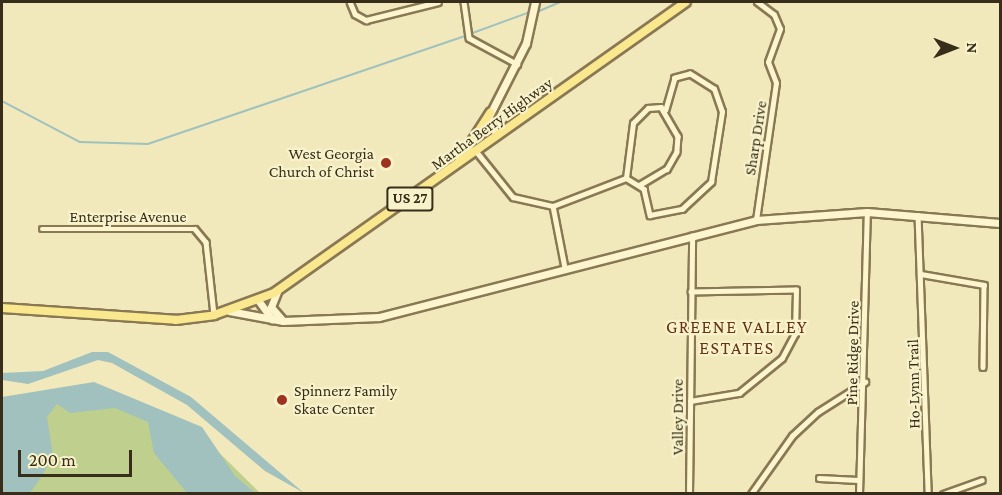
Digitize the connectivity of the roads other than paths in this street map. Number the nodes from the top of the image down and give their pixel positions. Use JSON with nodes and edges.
{"nodes":[{"id":1,"x":350,"y":2,"type":"edge"},
{"id":2,"x":438,"y":2,"type":"edge"},
{"id":3,"x":464,"y":2,"type":"edge"},
{"id":4,"x":535,"y":2,"type":"edge"},
{"id":5,"x":686,"y":2,"type":"edge"},
{"id":6,"x":757,"y":2,"type":"edge"},
{"id":7,"x":517,"y":64,"type":"junction"},
{"id":8,"x":666,"y":110,"type":"junction"},
{"id":9,"x":490,"y":113,"type":"junction"},
{"id":10,"x":497,"y":135,"type":"junction"},
{"id":11,"x":476,"y":151,"type":"junction"},
{"id":12,"x":458,"y":164,"type":"junction"},
{"id":13,"x":626,"y":178,"type":"junction"},
{"id":14,"x":640,"y":185,"type":"junction"},
{"id":15,"x":553,"y":206,"type":"junction"},
{"id":16,"x":867,"y":212,"type":"junction"},
{"id":17,"x":918,"y":213,"type":"junction"},
{"id":18,"x":756,"y":220,"type":"junction"},
{"id":19,"x":1000,"y":223,"type":"edge"},
{"id":20,"x":42,"y":229,"type":"dead end"},
{"id":21,"x":692,"y":233,"type":"junction"},
{"id":22,"x":566,"y":268,"type":"junction"},
{"id":23,"x":921,"y":274,"type":"junction"},
{"id":24,"x":691,"y":291,"type":"junction"},
{"id":25,"x":277,"y":292,"type":"junction"},
{"id":26,"x":258,"y":300,"type":"junction"},
{"id":27,"x":2,"y":308,"type":"edge"},
{"id":28,"x":229,"y":310,"type":"junction"},
{"id":29,"x":214,"y":315,"type":"junction"},
{"id":30,"x":268,"y":318,"type":"junction"},
{"id":31,"x":283,"y":321,"type":"junction"},
{"id":32,"x":983,"y":367,"type":"dead end"},
{"id":33,"x":865,"y":382,"type":"junction"},
{"id":34,"x":690,"y":401,"type":"junction"},
{"id":35,"x":819,"y":478,"type":"dead end"},
{"id":36,"x":858,"y":480,"type":"junction"},
{"id":37,"x":982,"y":480,"type":"dead end"},
{"id":38,"x":689,"y":494,"type":"edge"},
{"id":39,"x":751,"y":494,"type":"edge"},
{"id":40,"x":859,"y":494,"type":"edge"},
{"id":41,"x":928,"y":494,"type":"edge"},
{"id":42,"x":943,"y":494,"type":"edge"}],
"edges":[{"from":1,"to":2,"type":"street"},
{"from":3,"to":7,"type":"street"},
{"from":4,"to":7,"type":"main road"},
{"from":5,"to":10,"type":"main road","name":"Martha Berry Highway","number":"US 27"},
{"from":6,"to":18,"type":"street","name":"Sharp Drive"},
{"from":7,"to":9,"type":"main road"},
{"from":8,"to":13,"type":"street"},
{"from":8,"to":14,"type":"street"},
{"from":8,"to":14,"type":"street"},
{"from":9,"to":10,"type":"main road"},
{"from":9,"to":12,"type":"main road"},
{"from":10,"to":11,"type":"main road","name":"Martha Berry Highway","number":"US 27"},
{"from":11,"to":12,"type":"main road","name":"Martha Berry Highway","number":"US 27"},
{"from":11,"to":15,"type":"street"},
{"from":12,"to":25,"type":"main road","name":"Martha Berry Highway","number":"US 27"},
{"from":13,"to":14,"type":"street"},
{"from":13,"to":15,"type":"street"},
{"from":15,"to":22,"type":"street"},
{"from":16,"to":17,"type":"main road"},
{"from":16,"to":18,"type":"main road"},
{"from":16,"to":33,"type":"street","name":"Pine Ridge Drive"},
{"from":17,"to":19,"type":"main road"},
{"from":17,"to":23,"type":"street","name":"Ho-Lynn Trail"},
{"from":18,"to":21,"type":"main road"},
{"from":20,"to":29,"type":"street","name":"Enterprise Avenue"},
{"from":21,"to":22,"type":"main road"},
{"from":21,"to":24,"type":"street","name":"Valley Drive"},
{"from":22,"to":31,"type":"main road"},
{"from":23,"to":32,"type":"street"},
{"from":23,"to":41,"type":"street","name":"Ho-Lynn Trail"},
{"from":24,"to":34,"type":"street","name":"Valley Drive"},
{"from":24,"to":34,"type":"street"},
{"from":25,"to":26,"type":"main road","name":"Martha Berry Highway","number":"US 27"},
{"from":25,"to":31,"type":"main road"},
{"from":26,"to":28,"type":"main road","name":"Martha Berry Highway","number":"US 27"},
{"from":26,"to":30,"type":"main road"},
{"from":27,"to":29,"type":"main road","name":"Martha Berry Highway","number":"US 27"},
{"from":28,"to":29,"type":"main road","name":"Martha Berry Highway","number":"US 27"},
{"from":28,"to":30,"type":"main road"},
{"from":30,"to":31,"type":"main road"},
{"from":33,"to":36,"type":"street","name":"Pine Ridge Drive"},
{"from":33,"to":39,"type":"street"},
{"from":34,"to":38,"type":"street","name":"Valley Drive"},
{"from":35,"to":36,"type":"street"},
{"from":36,"to":40,"type":"street","name":"Pine Ridge Drive"},
{"from":37,"to":42,"type":"street"}]}
